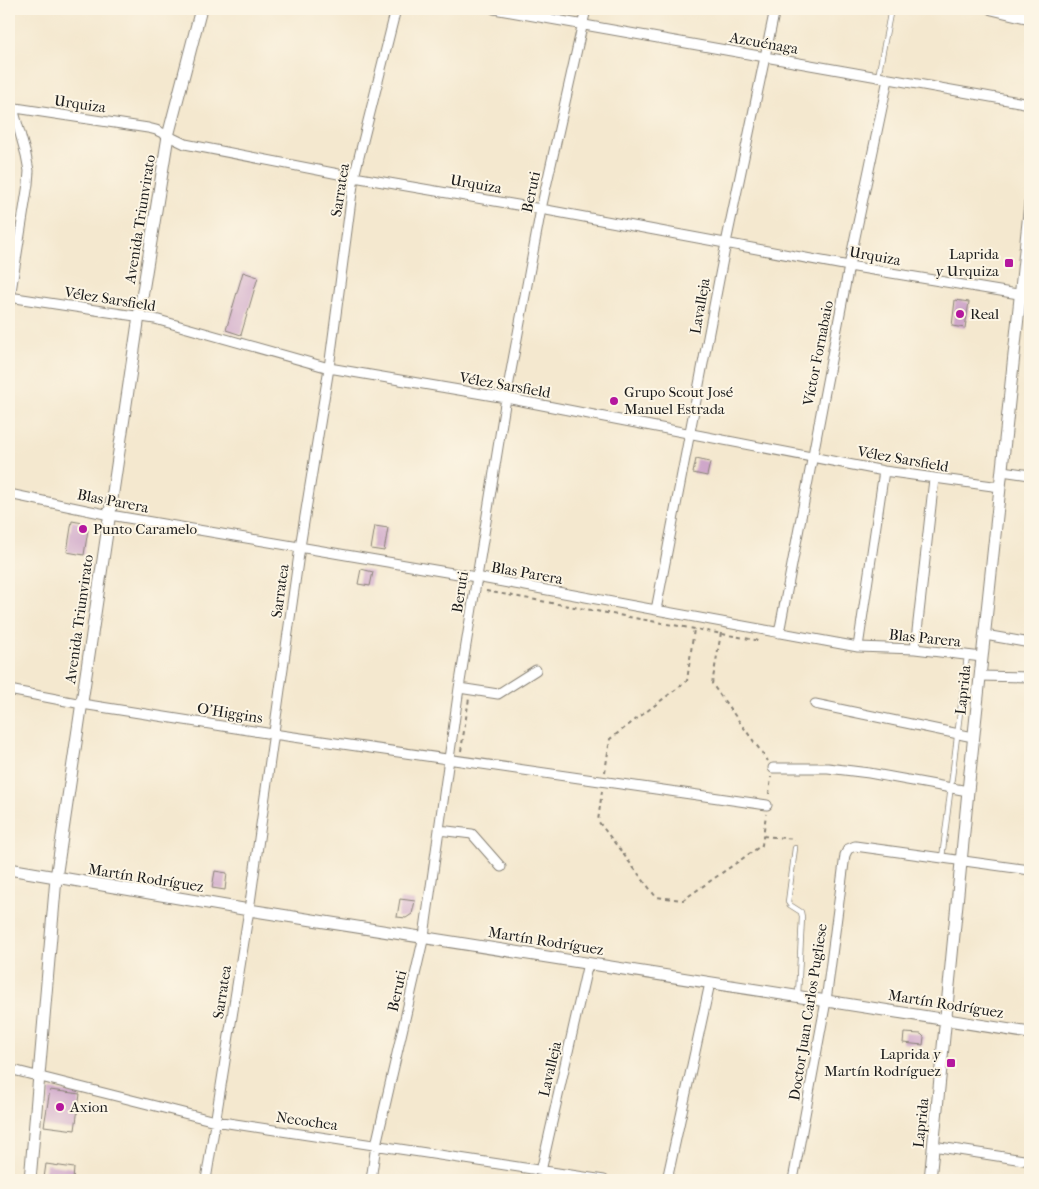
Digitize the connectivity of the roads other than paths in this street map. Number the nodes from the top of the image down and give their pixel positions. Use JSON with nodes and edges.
{"nodes":[{"id":1,"x":200,"y":9,"type":"edge"},
{"id":2,"x":396,"y":9,"type":"edge"},
{"id":3,"x":494,"y":9,"type":"edge"},
{"id":4,"x":586,"y":9,"type":"edge"},
{"id":5,"x":775,"y":9,"type":"edge"},
{"id":6,"x":992,"y":9,"type":"edge"},
{"id":7,"x":890,"y":14,"type":"dead end"},
{"id":8,"x":1030,"y":18,"type":"edge"},
{"id":9,"x":582,"y":26,"type":"junction"},
{"id":10,"x":764,"y":57,"type":"junction"},
{"id":11,"x":878,"y":77,"type":"junction"},
{"id":12,"x":888,"y":79,"type":"junction"},
{"id":13,"x":1030,"y":104,"type":"edge"},
{"id":14,"x":11,"y":108,"type":"edge"},
{"id":15,"x":168,"y":136,"type":"junction"},
{"id":16,"x":354,"y":177,"type":"junction"},
{"id":17,"x":1030,"y":203,"type":"edge"},
{"id":18,"x":541,"y":209,"type":"junction"},
{"id":19,"x":726,"y":243,"type":"junction"},
{"id":20,"x":848,"y":266,"type":"junction"},
{"id":21,"x":1025,"y":295,"type":"edge"},
{"id":22,"x":9,"y":299,"type":"edge"},
{"id":23,"x":139,"y":316,"type":"junction"},
{"id":24,"x":329,"y":368,"type":"junction"},
{"id":25,"x":506,"y":398,"type":"junction"},
{"id":26,"x":691,"y":434,"type":"junction"},
{"id":27,"x":812,"y":456,"type":"junction"},
{"id":28,"x":884,"y":471,"type":"junction"},
{"id":29,"x":1002,"y":471,"type":"junction"},
{"id":30,"x":1030,"y":474,"type":"edge"},
{"id":31,"x":934,"y":479,"type":"junction"},
{"id":32,"x":1000,"y":487,"type":"junction"},
{"id":33,"x":9,"y":494,"type":"edge"},
{"id":34,"x":110,"y":515,"type":"junction"},
{"id":35,"x":300,"y":547,"type":"junction"},
{"id":36,"x":476,"y":577,"type":"junction"},
{"id":37,"x":656,"y":610,"type":"junction"},
{"id":38,"x":779,"y":633,"type":"junction"},
{"id":39,"x":985,"y":635,"type":"junction"},
{"id":40,"x":1030,"y":643,"type":"edge"},
{"id":41,"x":858,"y":647,"type":"junction"},
{"id":42,"x":915,"y":649,"type":"junction"},
{"id":43,"x":967,"y":656,"type":"junction"},
{"id":44,"x":982,"y":657,"type":"junction"},
{"id":45,"x":536,"y":670,"type":"dead end"},
{"id":46,"x":980,"y":676,"type":"junction"},
{"id":47,"x":1030,"y":677,"type":"edge"},
{"id":48,"x":459,"y":688,"type":"junction"},
{"id":49,"x":9,"y":690,"type":"edge"},
{"id":50,"x":82,"y":704,"type":"junction"},
{"id":51,"x":815,"y":704,"type":"dead end"},
{"id":52,"x":273,"y":734,"type":"junction"},
{"id":53,"x":958,"y":734,"type":"junction"},
{"id":54,"x":973,"y":737,"type":"junction"},
{"id":55,"x":449,"y":758,"type":"junction"},
{"id":56,"x":772,"y":768,"type":"road end"},
{"id":57,"x":952,"y":788,"type":"junction"},
{"id":58,"x":968,"y":792,"type":"junction"},
{"id":59,"x":767,"y":805,"type":"road end"},
{"id":60,"x":439,"y":830,"type":"junction"},
{"id":61,"x":795,"y":848,"type":"dead end"},
{"id":62,"x":942,"y":858,"type":"junction"},
{"id":63,"x":961,"y":861,"type":"junction"},
{"id":64,"x":501,"y":867,"type":"dead end"},
{"id":65,"x":9,"y":869,"type":"edge"},
{"id":66,"x":1030,"y":870,"type":"edge"},
{"id":67,"x":56,"y":878,"type":"junction"},
{"id":68,"x":248,"y":910,"type":"junction"},
{"id":69,"x":424,"y":936,"type":"junction"},
{"id":70,"x":588,"y":963,"type":"junction"},
{"id":71,"x":710,"y":983,"type":"junction"},
{"id":72,"x":798,"y":996,"type":"junction"},
{"id":73,"x":826,"y":1000,"type":"junction"},
{"id":74,"x":946,"y":1020,"type":"junction"},
{"id":75,"x":1030,"y":1033,"type":"edge"},
{"id":76,"x":9,"y":1069,"type":"edge"},
{"id":77,"x":39,"y":1077,"type":"junction"},
{"id":78,"x":215,"y":1121,"type":"junction"},
{"id":79,"x":376,"y":1145,"type":"junction"},
{"id":80,"x":933,"y":1146,"type":"junction"},
{"id":81,"x":1030,"y":1162,"type":"edge"},
{"id":82,"x":540,"y":1176,"type":"edge"},
{"id":83,"x":30,"y":1180,"type":"edge"},
{"id":84,"x":206,"y":1180,"type":"edge"},
{"id":85,"x":371,"y":1180,"type":"edge"},
{"id":86,"x":604,"y":1180,"type":"edge"},
{"id":87,"x":667,"y":1180,"type":"edge"},
{"id":88,"x":793,"y":1180,"type":"edge"},
{"id":89,"x":930,"y":1180,"type":"edge"}],
"edges":[{"from":1,"to":15,"type":"street","name":"Avenida Triunvirato"},
{"from":2,"to":16,"type":"street","name":"Sarratea"},
{"from":3,"to":9,"type":"street","name":"Azcuénaga"},
{"from":4,"to":9,"type":"street","name":"Beruti"},
{"from":5,"to":10,"type":"street","name":"Lavalleja"},
{"from":6,"to":8,"type":"street"},
{"from":7,"to":11,"type":"lane"},
{"from":9,"to":10,"type":"street","name":"Azcuénaga"},
{"from":9,"to":18,"type":"street","name":"Beruti"},
{"from":10,"to":11,"type":"street","name":"Azcuénaga"},
{"from":10,"to":19,"type":"street","name":"Lavalleja"},
{"from":11,"to":12,"type":"street","name":"Azcuénaga"},
{"from":12,"to":13,"type":"street","name":"Azcuénaga"},
{"from":12,"to":20,"type":"street","name":"Víctor Fornabaio"},
{"from":14,"to":15,"type":"street","name":"Urquiza"},
{"from":14,"to":22,"type":"street"},
{"from":15,"to":16,"type":"street","name":"Urquiza"},
{"from":15,"to":23,"type":"street","name":"Avenida Triunvirato"},
{"from":16,"to":18,"type":"street","name":"Urquiza"},
{"from":16,"to":24,"type":"street","name":"Sarratea"},
{"from":17,"to":21,"type":"street","name":"Laprida"},
{"from":18,"to":19,"type":"street","name":"Urquiza"},
{"from":18,"to":25,"type":"street","name":"Beruti"},
{"from":19,"to":20,"type":"street","name":"Urquiza"},
{"from":19,"to":26,"type":"street","name":"Lavalleja"},
{"from":20,"to":21,"type":"street","name":"Urquiza"},
{"from":20,"to":27,"type":"street","name":"Víctor Fornabaio"},
{"from":21,"to":29,"type":"street","name":"Laprida"},
{"from":22,"to":23,"type":"street","name":"Vélez Sarsfield"},
{"from":23,"to":24,"type":"street","name":"Vélez Sarsfield"},
{"from":23,"to":34,"type":"street","name":"Avenida Triunvirato"},
{"from":24,"to":25,"type":"street","name":"Vélez Sarsfield"},
{"from":24,"to":35,"type":"street","name":"Sarratea"},
{"from":25,"to":26,"type":"street","name":"Vélez Sarsfield"},
{"from":25,"to":36,"type":"street","name":"Beruti"},
{"from":26,"to":27,"type":"street","name":"Vélez Sarsfield"},
{"from":26,"to":37,"type":"street","name":"Lavalleja"},
{"from":27,"to":28,"type":"street","name":"Vélez Sarsfield"},
{"from":27,"to":38,"type":"street","name":"Víctor Fornabaio"},
{"from":28,"to":31,"type":"street","name":"Vélez Sarsfield"},
{"from":28,"to":41,"type":"street"},
{"from":29,"to":30,"type":"street"},
{"from":29,"to":32,"type":"street","name":"Laprida"},
{"from":31,"to":32,"type":"street","name":"Vélez Sarsfield"},
{"from":31,"to":42,"type":"street"},
{"from":32,"to":39,"type":"street","name":"Laprida"},
{"from":33,"to":34,"type":"street","name":"Blas Parera"},
{"from":34,"to":35,"type":"street","name":"Blas Parera"},
{"from":34,"to":50,"type":"street","name":"Avenida Triunvirato"},
{"from":35,"to":36,"type":"street","name":"Blas Parera"},
{"from":35,"to":52,"type":"street","name":"Sarratea"},
{"from":36,"to":37,"type":"street","name":"Blas Parera"},
{"from":36,"to":48,"type":"street","name":"Beruti"},
{"from":37,"to":38,"type":"street","name":"Blas Parera"},
{"from":38,"to":41,"type":"street","name":"Blas Parera"},
{"from":39,"to":40,"type":"street"},
{"from":39,"to":44,"type":"street","name":"Laprida"},
{"from":41,"to":42,"type":"street","name":"Blas Parera"},
{"from":42,"to":43,"type":"street","name":"Blas Parera"},
{"from":43,"to":44,"type":"street","name":"Blas Parera"},
{"from":43,"to":53,"type":"lane"},
{"from":44,"to":46,"type":"street","name":"Laprida"},
{"from":45,"to":48,"type":"street"},
{"from":46,"to":47,"type":"street"},
{"from":46,"to":54,"type":"street","name":"Laprida"},
{"from":48,"to":55,"type":"street","name":"Beruti"},
{"from":49,"to":50,"type":"street","name":"O'Higgins"},
{"from":50,"to":52,"type":"street","name":"O'Higgins"},
{"from":50,"to":67,"type":"street","name":"Avenida Triunvirato"},
{"from":51,"to":53,"type":"street"},
{"from":52,"to":55,"type":"street","name":"O'Higgins"},
{"from":52,"to":68,"type":"street","name":"Sarratea"},
{"from":53,"to":54,"type":"street"},
{"from":53,"to":57,"type":"lane"},
{"from":54,"to":58,"type":"street","name":"Laprida"},
{"from":55,"to":59,"type":"street","name":"O'Higgins"},
{"from":55,"to":60,"type":"street","name":"Beruti"},
{"from":56,"to":57,"type":"street"},
{"from":57,"to":58,"type":"street"},
{"from":57,"to":62,"type":"lane"},
{"from":58,"to":63,"type":"street","name":"Laprida"},
{"from":60,"to":64,"type":"street"},
{"from":60,"to":69,"type":"street","name":"Beruti"},
{"from":61,"to":72,"type":"lane"},
{"from":62,"to":63,"type":"street"},
{"from":62,"to":73,"type":"street","name":"Doctor Juan Carlos Pugliese"},
{"from":63,"to":66,"type":"street"},
{"from":63,"to":74,"type":"street","name":"Laprida"},
{"from":65,"to":67,"type":"street","name":"Martín Rodríguez"},
{"from":67,"to":68,"type":"street","name":"Martín Rodríguez"},
{"from":67,"to":77,"type":"street","name":"Avenida Triunvirato"},
{"from":68,"to":69,"type":"street","name":"Martín Rodríguez"},
{"from":68,"to":78,"type":"street","name":"Sarratea"},
{"from":69,"to":70,"type":"street","name":"Martín Rodríguez"},
{"from":69,"to":79,"type":"street","name":"Beruti"},
{"from":70,"to":71,"type":"street","name":"Martín Rodríguez"},
{"from":70,"to":82,"type":"street","name":"Lavalleja"},
{"from":71,"to":72,"type":"street","name":"Martín Rodríguez"},
{"from":71,"to":87,"type":"street"},
{"from":72,"to":73,"type":"street","name":"Martín Rodríguez"},
{"from":73,"to":74,"type":"street","name":"Martín Rodríguez"},
{"from":73,"to":88,"type":"street","name":"Doctor Juan Carlos Pugliese"},
{"from":74,"to":75,"type":"street","name":"Martín Rodríguez"},
{"from":74,"to":80,"type":"street","name":"Laprida"},
{"from":76,"to":77,"type":"street","name":"Necochea"},
{"from":77,"to":78,"type":"street","name":"Necochea"},
{"from":77,"to":83,"type":"street","name":"Avenida Triunvirato"},
{"from":78,"to":79,"type":"street","name":"Necochea"},
{"from":78,"to":84,"type":"street","name":"Sarratea"},
{"from":79,"to":82,"type":"street","name":"Necochea"},
{"from":79,"to":85,"type":"street","name":"Beruti"},
{"from":80,"to":81,"type":"street"},
{"from":80,"to":89,"type":"street","name":"Laprida"},
{"from":82,"to":86,"type":"street","name":"Necochea"}]}
